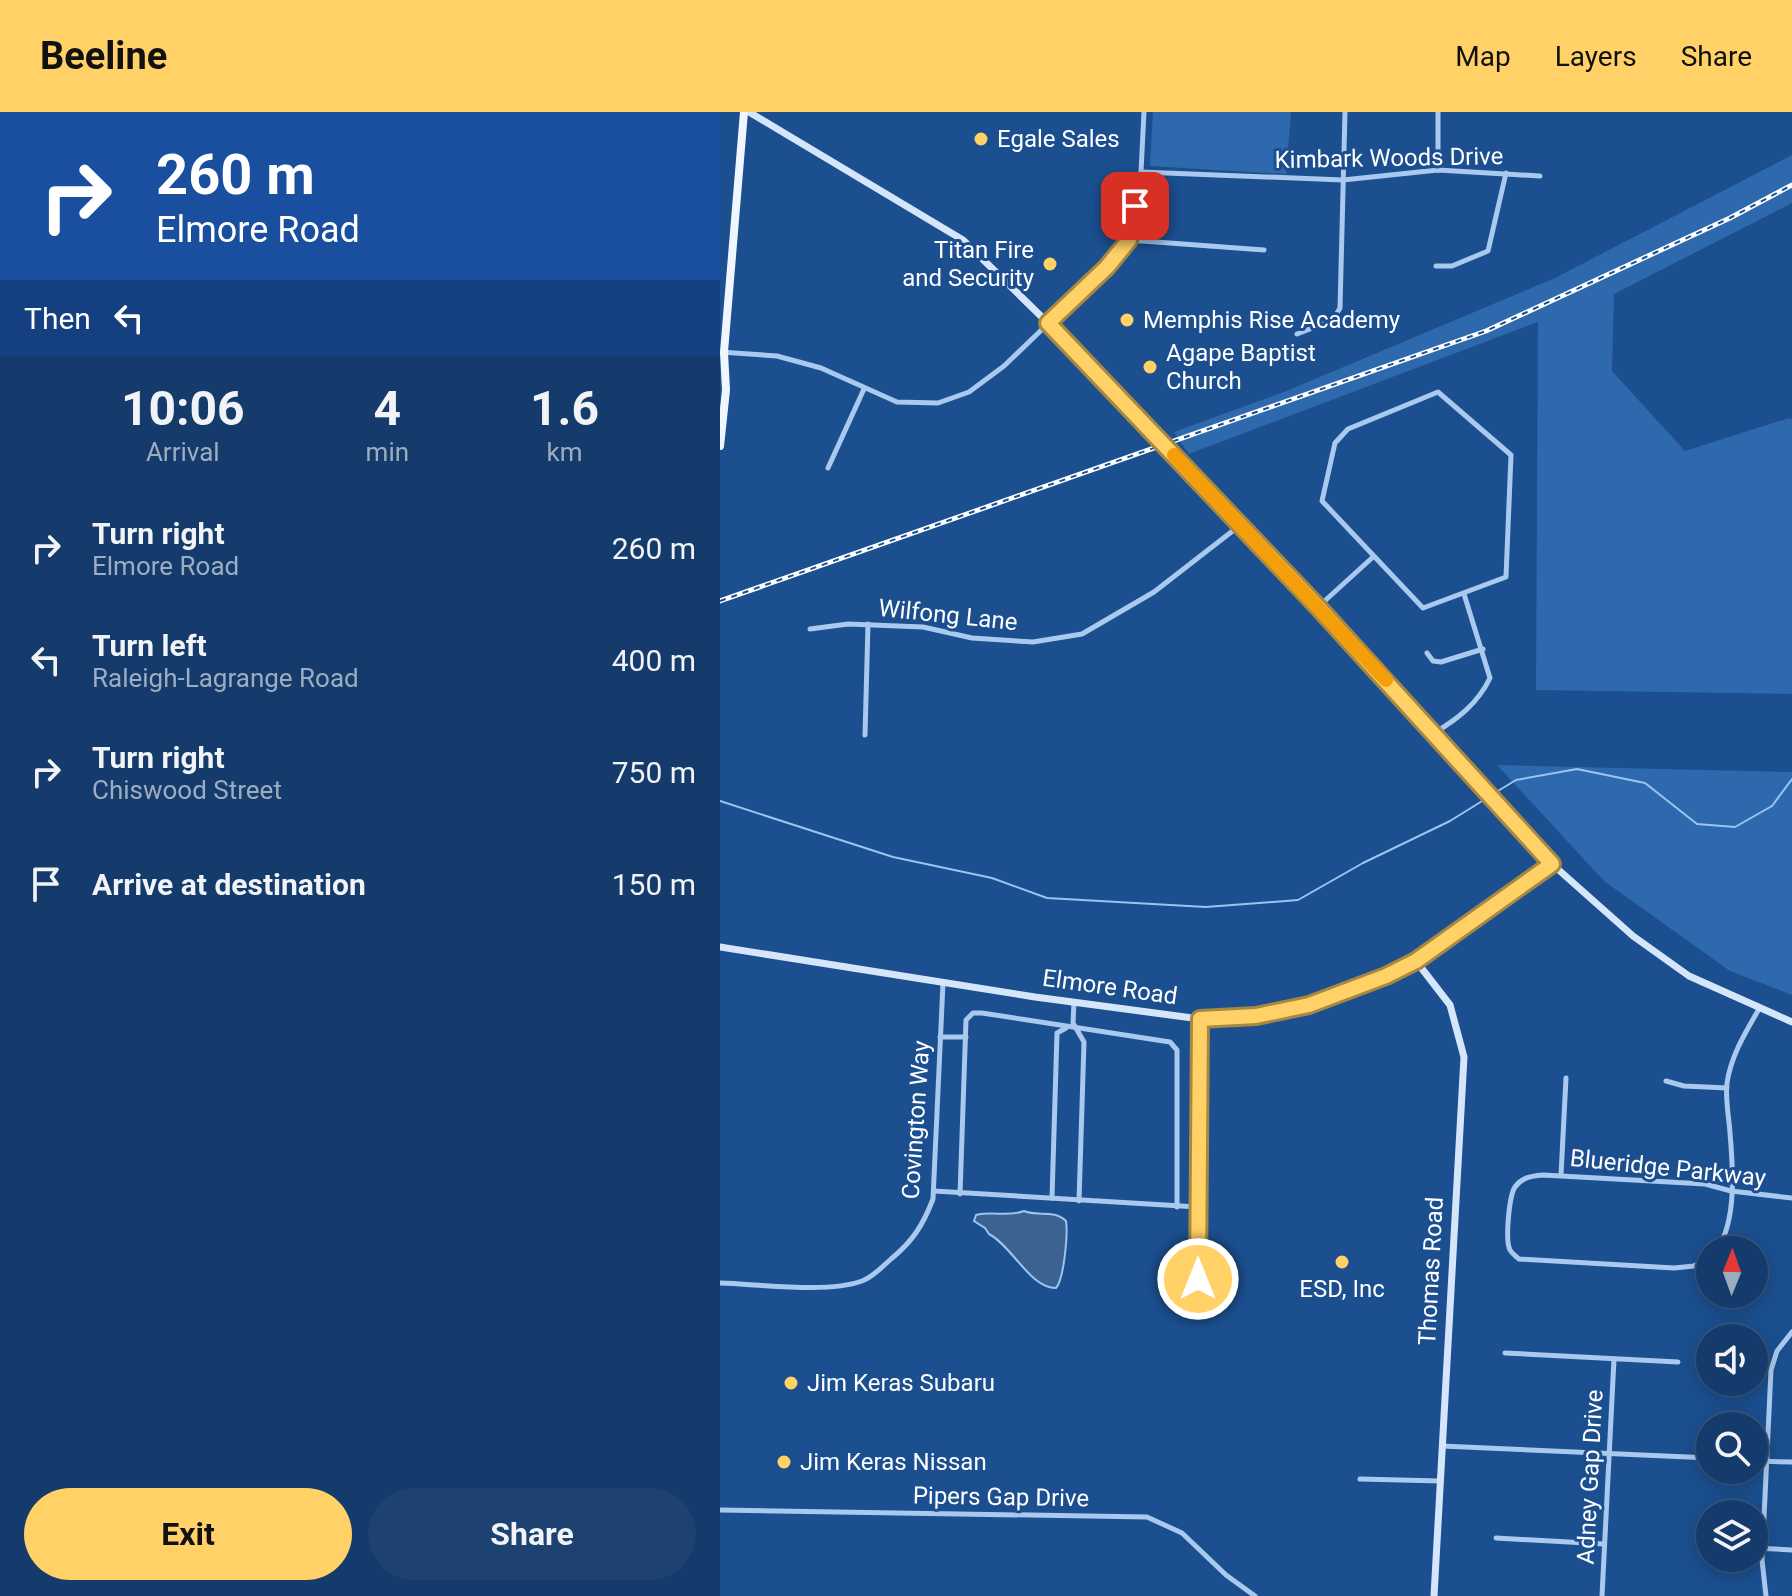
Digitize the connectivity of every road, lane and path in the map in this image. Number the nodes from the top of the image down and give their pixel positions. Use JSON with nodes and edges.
{"nodes":[{"id":1,"x":747,"y":112,"type":"edge"},
{"id":2,"x":1144,"y":112,"type":"edge"},
{"id":3,"x":1345,"y":112,"type":"edge"},
{"id":4,"x":1438,"y":112,"type":"edge"},
{"id":5,"x":1438,"y":170,"type":"junction"},
{"id":6,"x":1141,"y":172,"type":"junction"},
{"id":7,"x":1506,"y":173,"type":"junction"},
{"id":8,"x":1540,"y":176,"type":"dead end"},
{"id":9,"x":1343,"y":180,"type":"junction"},
{"id":10,"x":1129,"y":240,"type":"junction"},
{"id":11,"x":1264,"y":250,"type":"dead end"},
{"id":12,"x":1436,"y":266,"type":"dead end"},
{"id":13,"x":1048,"y":323,"type":"junction"},
{"id":14,"x":1297,"y":334,"type":"dead end"},
{"id":15,"x":722,"y":352,"type":"edge"},
{"id":16,"x":720,"y":365,"type":"edge"},
{"id":17,"x":864,"y":389,"type":"junction"},
{"id":18,"x":720,"y":446,"type":"edge"},
{"id":19,"x":828,"y":468,"type":"dead end"},
{"id":20,"x":1239,"y":526,"type":"junction"},
{"id":21,"x":1373,"y":557,"type":"junction"},
{"id":22,"x":1464,"y":594,"type":"junction"},
{"id":23,"x":1318,"y":607,"type":"junction"},
{"id":24,"x":868,"y":624,"type":"junction"},
{"id":25,"x":810,"y":629,"type":"dead end"},
{"id":26,"x":1483,"y":649,"type":"junction"},
{"id":27,"x":1427,"y":653,"type":"dead end"},
{"id":28,"x":1434,"y":733,"type":"junction"},
{"id":29,"x":865,"y":735,"type":"dead end"},
{"id":30,"x":1552,"y":864,"type":"junction"},
{"id":31,"x":720,"y":947,"type":"edge"},
{"id":32,"x":1416,"y":961,"type":"junction"},
{"id":33,"x":943,"y":983,"type":"junction"},
{"id":34,"x":1074,"y":1002,"type":"junction"},
{"id":35,"x":1759,"y":1009,"type":"junction"},
{"id":36,"x":1200,"y":1019,"type":"junction"},
{"id":37,"x":1792,"y":1022,"type":"edge"},
{"id":38,"x":1075,"y":1026,"type":"junction"},
{"id":39,"x":1067,"y":1027,"type":"junction"},
{"id":40,"x":940,"y":1037,"type":"junction"},
{"id":41,"x":966,"y":1037,"type":"junction"},
{"id":42,"x":1566,"y":1078,"type":"dead end"},
{"id":43,"x":1666,"y":1081,"type":"dead end"},
{"id":44,"x":1727,"y":1088,"type":"junction"},
{"id":45,"x":1561,"y":1175,"type":"junction"},
{"id":46,"x":934,"y":1191,"type":"junction"},
{"id":47,"x":1731,"y":1191,"type":"junction"},
{"id":48,"x":960,"y":1194,"type":"junction"},
{"id":49,"x":1052,"y":1198,"type":"junction"},
{"id":50,"x":1792,"y":1198,"type":"edge"},
{"id":51,"x":1079,"y":1201,"type":"junction"},
{"id":52,"x":1177,"y":1207,"type":"junction"},
{"id":53,"x":1198,"y":1207,"type":"junction"},
{"id":54,"x":1724,"y":1236,"type":"edge"},
{"id":55,"x":1696,"y":1265,"type":"edge"},
{"id":56,"x":1198,"y":1279,"type":"dead end"},
{"id":57,"x":720,"y":1283,"type":"edge"},
{"id":58,"x":1792,"y":1332,"type":"edge"},
{"id":59,"x":1505,"y":1353,"type":"dead end"},
{"id":60,"x":1614,"y":1359,"type":"junction"},
{"id":61,"x":1678,"y":1362,"type":"dead end"},
{"id":62,"x":1768,"y":1442,"type":"edge"},
{"id":63,"x":1441,"y":1446,"type":"junction"},
{"id":64,"x":1609,"y":1454,"type":"junction"},
{"id":65,"x":1696,"y":1457,"type":"edge"},
{"id":66,"x":1768,"y":1461,"type":"edge"},
{"id":67,"x":1792,"y":1462,"type":"edge"},
{"id":68,"x":1360,"y":1479,"type":"dead end"},
{"id":69,"x":1440,"y":1481,"type":"junction"},
{"id":70,"x":720,"y":1510,"type":"edge"},
{"id":71,"x":1496,"y":1538,"type":"dead end"},
{"id":72,"x":1604,"y":1544,"type":"junction"},
{"id":73,"x":1768,"y":1548,"type":"edge"},
{"id":74,"x":1792,"y":1550,"type":"edge"},
{"id":75,"x":1762,"y":1572,"type":"edge"},
{"id":76,"x":1255,"y":1596,"type":"edge"},
{"id":77,"x":1434,"y":1596,"type":"edge"},
{"id":78,"x":1602,"y":1596,"type":"edge"},
{"id":79,"x":1766,"y":1596,"type":"edge"}],
"edges":[{"from":1,"to":13,"type":"street"},
{"from":1,"to":15,"type":"main road"},
{"from":2,"to":6,"type":"street"},
{"from":3,"to":9,"type":"street"},
{"from":4,"to":5,"type":"street"},
{"from":5,"to":7,"type":"street","name":"Kimbark Woods Drive"},
{"from":5,"to":9,"type":"street","name":"Kimbark Woods Drive"},
{"from":6,"to":9,"type":"street","name":"Kimbark Woods Drive"},
{"from":6,"to":10,"type":"street"},
{"from":7,"to":8,"type":"street","name":"Kimbark Woods Drive"},
{"from":7,"to":12,"type":"street"},
{"from":9,"to":14,"type":"street"},
{"from":10,"to":11,"type":"street"},
{"from":10,"to":13,"type":"street"},
{"from":13,"to":17,"type":"street"},
{"from":13,"to":20,"type":"street"},
{"from":15,"to":16,"type":"main road"},
{"from":15,"to":17,"type":"street"},
{"from":15,"to":18,"type":"main road"},
{"from":17,"to":19,"type":"street"},
{"from":20,"to":23,"type":"street"},
{"from":20,"to":24,"type":"street","name":"Wilfong Lane"},
{"from":21,"to":22,"type":"street"},
{"from":21,"to":22,"type":"street"},
{"from":21,"to":23,"type":"street"},
{"from":22,"to":26,"type":"street"},
{"from":23,"to":28,"type":"street"},
{"from":24,"to":25,"type":"street","name":"Wilfong Lane"},
{"from":24,"to":29,"type":"street"},
{"from":26,"to":27,"type":"street"},
{"from":26,"to":28,"type":"street"},
{"from":28,"to":30,"type":"street"},
{"from":30,"to":32,"type":"street","name":"Elmore Road"},
{"from":30,"to":35,"type":"street"},
{"from":31,"to":33,"type":"street","name":"Elmore Road"},
{"from":32,"to":36,"type":"street","name":"Elmore Road"},
{"from":32,"to":63,"type":"street","name":"Thomas Road"},
{"from":33,"to":34,"type":"street","name":"Elmore Road"},
{"from":33,"to":40,"type":"street","name":"Covington Way"},
{"from":34,"to":36,"type":"street","name":"Elmore Road"},
{"from":34,"to":38,"type":"street"},
{"from":35,"to":37,"type":"street"},
{"from":35,"to":44,"type":"street"},
{"from":36,"to":53,"type":"street"},
{"from":38,"to":39,"type":"street"},
{"from":38,"to":51,"type":"street"},
{"from":38,"to":52,"type":"street"},
{"from":39,"to":41,"type":"street"},
{"from":39,"to":49,"type":"street"},
{"from":40,"to":41,"type":"street"},
{"from":40,"to":46,"type":"street","name":"Covington Way"},
{"from":41,"to":48,"type":"street"},
{"from":42,"to":45,"type":"street"},
{"from":43,"to":44,"type":"street"},
{"from":44,"to":47,"type":"street"},
{"from":45,"to":47,"type":"street","name":"Blueridge Parkway"},
{"from":45,"to":55,"type":"street","name":"Blueridge Parkway"},
{"from":46,"to":48,"type":"street"},
{"from":46,"to":57,"type":"street","name":"Covington Way"},
{"from":47,"to":50,"type":"street","name":"Blueridge Parkway"},
{"from":47,"to":54,"type":"street"},
{"from":48,"to":49,"type":"street"},
{"from":49,"to":51,"type":"street"},
{"from":51,"to":52,"type":"street"},
{"from":52,"to":53,"type":"street"},
{"from":53,"to":56,"type":"street"},
{"from":58,"to":62,"type":"street"},
{"from":59,"to":60,"type":"street"},
{"from":60,"to":61,"type":"street"},
{"from":60,"to":64,"type":"street","name":"Adney Gap Drive"},
{"from":63,"to":64,"type":"street"},
{"from":63,"to":69,"type":"street","name":"Thomas Road"},
{"from":64,"to":65,"type":"street"},
{"from":64,"to":72,"type":"street","name":"Adney Gap Drive"},
{"from":66,"to":67,"type":"street"},
{"from":68,"to":69,"type":"street"},
{"from":69,"to":77,"type":"street","name":"Thomas Road"},
{"from":70,"to":76,"type":"street","name":"Pipers Gap Drive"},
{"from":71,"to":72,"type":"street"},
{"from":72,"to":78,"type":"street","name":"Adney Gap Drive"},
{"from":73,"to":74,"type":"street"},
{"from":75,"to":79,"type":"street"}]}
